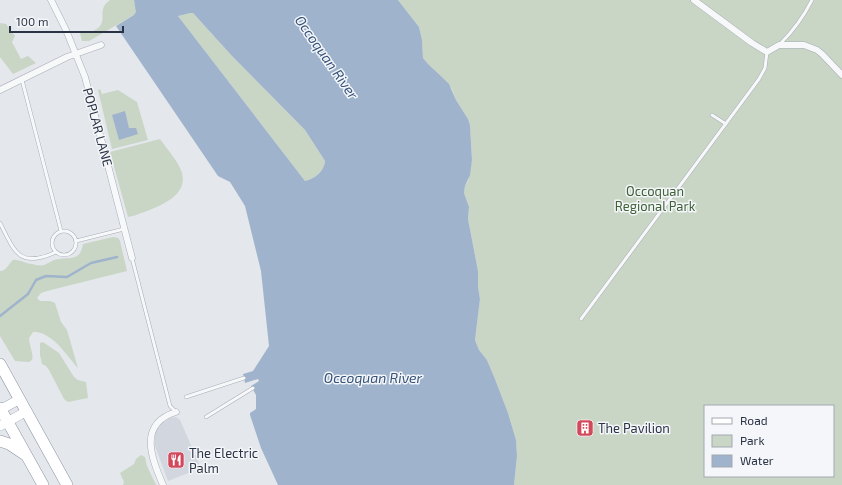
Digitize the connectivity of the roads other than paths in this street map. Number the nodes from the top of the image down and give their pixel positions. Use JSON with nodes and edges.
{"nodes":[{"id":1,"x":51,"y":0,"type":"edge"},
{"id":2,"x":694,"y":0,"type":"edge"},
{"id":3,"x":812,"y":0,"type":"edge"},
{"id":4,"x":101,"y":45,"type":"dead end"},
{"id":5,"x":779,"y":45,"type":"junction"},
{"id":6,"x":767,"y":52,"type":"junction"},
{"id":7,"x":76,"y":54,"type":"junction"},
{"id":8,"x":842,"y":75,"type":"edge"},
{"id":9,"x":22,"y":80,"type":"junction"},
{"id":10,"x":0,"y":90,"type":"edge"},
{"id":11,"x":712,"y":115,"type":"dead end"},
{"id":12,"x":726,"y":124,"type":"junction"},
{"id":13,"x":0,"y":223,"type":"edge"},
{"id":14,"x":124,"y":229,"type":"junction"},
{"id":15,"x":61,"y":230,"type":"junction"},
{"id":16,"x":76,"y":241,"type":"junction"},
{"id":17,"x":56,"y":252,"type":"junction"},
{"id":18,"x":132,"y":258,"type":"joint"},
{"id":19,"x":581,"y":318,"type":"dead end"},
{"id":20,"x":0,"y":364,"type":"edge"},
{"id":21,"x":244,"y":378,"type":"dead end"},
{"id":22,"x":253,"y":388,"type":"dead end"},
{"id":23,"x":186,"y":397,"type":"dead end"},
{"id":24,"x":20,"y":399,"type":"junction"},
{"id":25,"x":0,"y":409,"type":"edge"},
{"id":26,"x":27,"y":411,"type":"junction"},
{"id":27,"x":176,"y":412,"type":"joint"},
{"id":28,"x":206,"y":417,"type":"dead end"},
{"id":29,"x":4,"y":423,"type":"edge"},
{"id":30,"x":0,"y":441,"type":"edge"},
{"id":31,"x":26,"y":456,"type":"junction"},
{"id":32,"x":43,"y":485,"type":"edge"},
{"id":33,"x":67,"y":485,"type":"edge"},
{"id":34,"x":163,"y":485,"type":"edge"}],
"edges":[{"from":1,"to":7,"type":"street","name":"POPLAR LANE"},
{"from":2,"to":6,"type":"street"},
{"from":3,"to":5,"type":"lane"},
{"from":4,"to":7,"type":"street"},
{"from":5,"to":6,"type":"street"},
{"from":5,"to":8,"type":"street"},
{"from":6,"to":12,"type":"lane"},
{"from":7,"to":9,"type":"street"},
{"from":7,"to":14,"type":"street","name":"POPLAR LANE"},
{"from":9,"to":10,"type":"street"},
{"from":9,"to":15,"type":"lane"},
{"from":11,"to":12,"type":"lane"},
{"from":12,"to":19,"type":"lane"},
{"from":13,"to":17,"type":"lane"},
{"from":14,"to":16,"type":"lane"},
{"from":14,"to":18,"type":"street","name":"POPLAR LANE"},
{"from":15,"to":16,"type":"lane"},
{"from":15,"to":17,"type":"lane"},
{"from":16,"to":17,"type":"lane"},
{"from":18,"to":27,"type":"lane"},
{"from":20,"to":24,"type":"highway"},
{"from":21,"to":23,"type":"lane"},
{"from":22,"to":28,"type":"lane"},
{"from":24,"to":25,"type":"main road"},
{"from":24,"to":26,"type":"highway"},
{"from":25,"to":29,"type":"highway"},
{"from":26,"to":29,"type":"main road"},
{"from":26,"to":33,"type":"highway"},
{"from":27,"to":34,"type":"street"},
{"from":29,"to":31,"type":"highway"},
{"from":30,"to":31,"type":"highway"},
{"from":31,"to":32,"type":"highway"}]}
